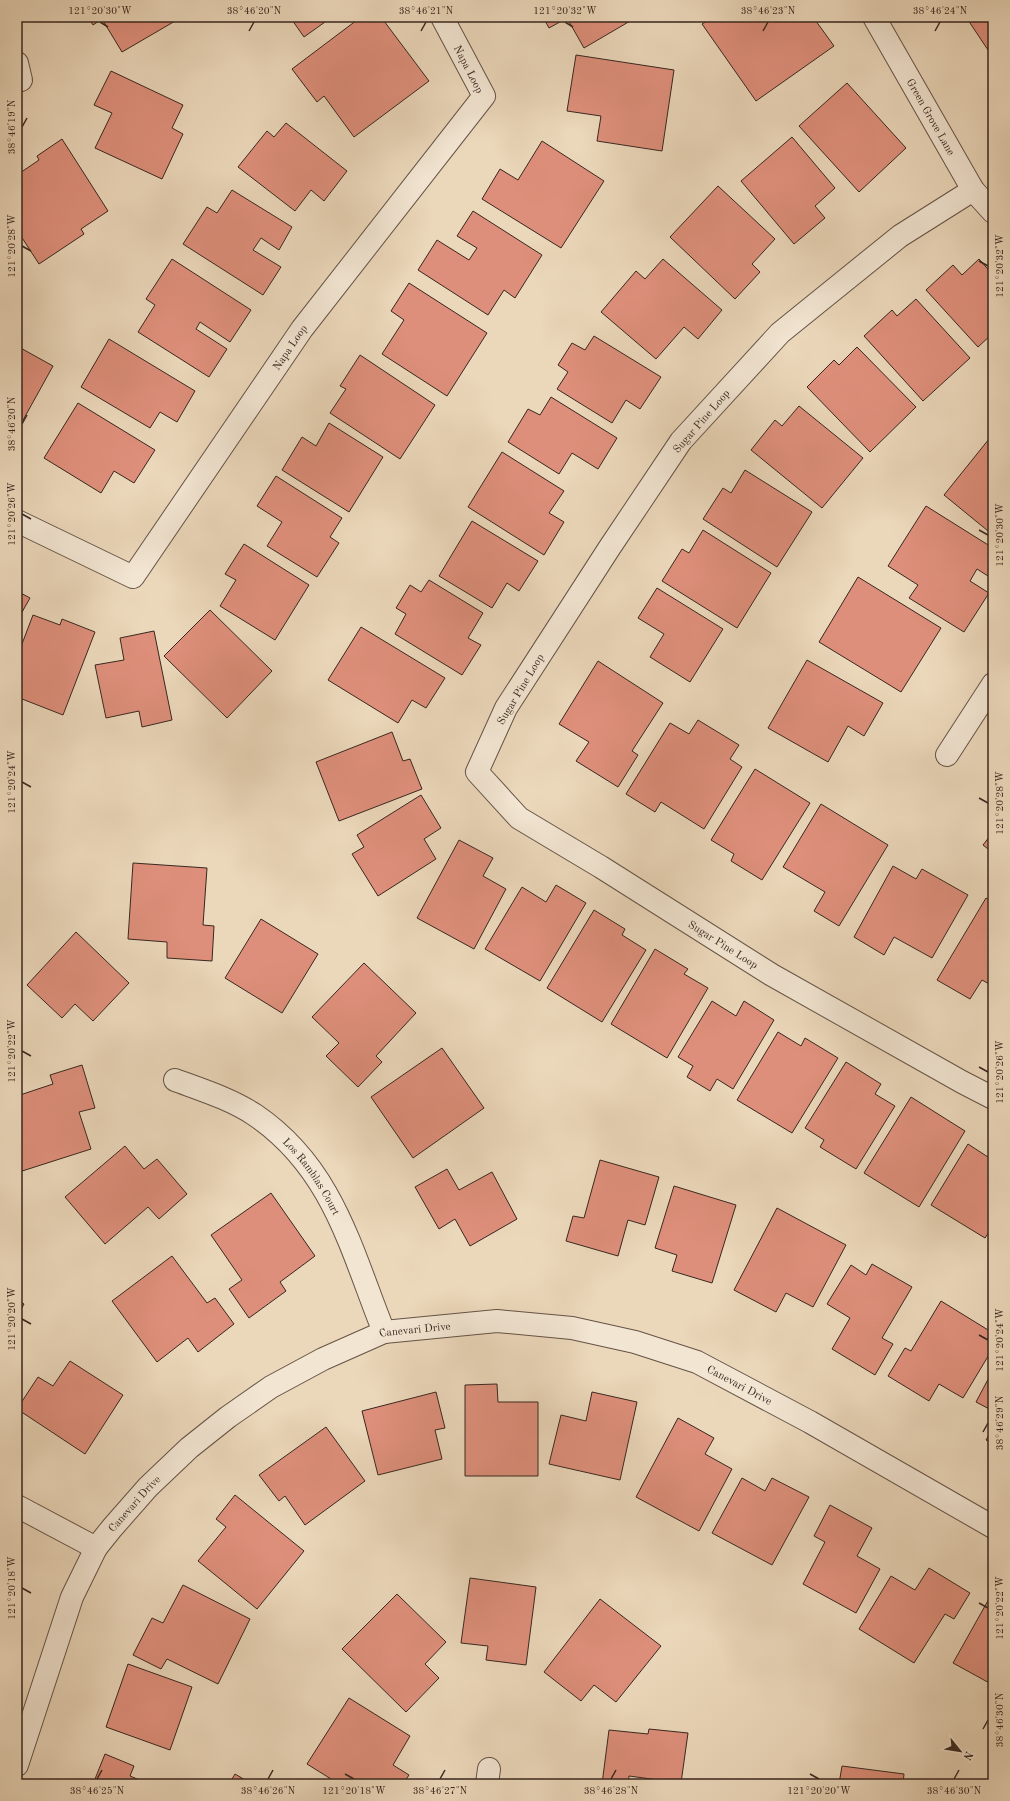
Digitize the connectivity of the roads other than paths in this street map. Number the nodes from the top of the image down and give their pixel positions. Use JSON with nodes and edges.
{"nodes":[{"id":1,"x":442,"y":17,"type":"edge"},
{"id":2,"x":874,"y":17,"type":"edge"},
{"id":3,"x":973,"y":190,"type":"junction"},
{"id":4,"x":993,"y":212,"type":"edge"},
{"id":5,"x":17,"y":521,"type":"edge"},
{"id":6,"x":993,"y":684,"type":"edge"},
{"id":7,"x":947,"y":755,"type":"dead end"},
{"id":8,"x":175,"y":1080,"type":"dead end"},
{"id":9,"x":993,"y":1098,"type":"edge"},
{"id":10,"x":384,"y":1332,"type":"junction"},
{"id":11,"x":17,"y":1506,"type":"edge"},
{"id":12,"x":993,"y":1527,"type":"edge"},
{"id":13,"x":96,"y":1548,"type":"junction"},
{"id":14,"x":17,"y":1765,"type":"edge"}],
"edges":[{"from":1,"to":5,"type":"street","name":"Napa Loop"},
{"from":2,"to":3,"type":"street","name":"Green Grove Lane"},
{"from":3,"to":4,"type":"street","name":"Green Grove Lane"},
{"from":3,"to":9,"type":"street","name":"Sugar Pine Loop"},
{"from":6,"to":7,"type":"street"},
{"from":8,"to":10,"type":"street","name":"Los Ramblas Court"},
{"from":10,"to":12,"type":"street","name":"Canevari Drive"},
{"from":10,"to":13,"type":"street","name":"Canevari Drive"},
{"from":11,"to":13,"type":"street"},
{"from":13,"to":14,"type":"street","name":"Canevari Drive"}]}
